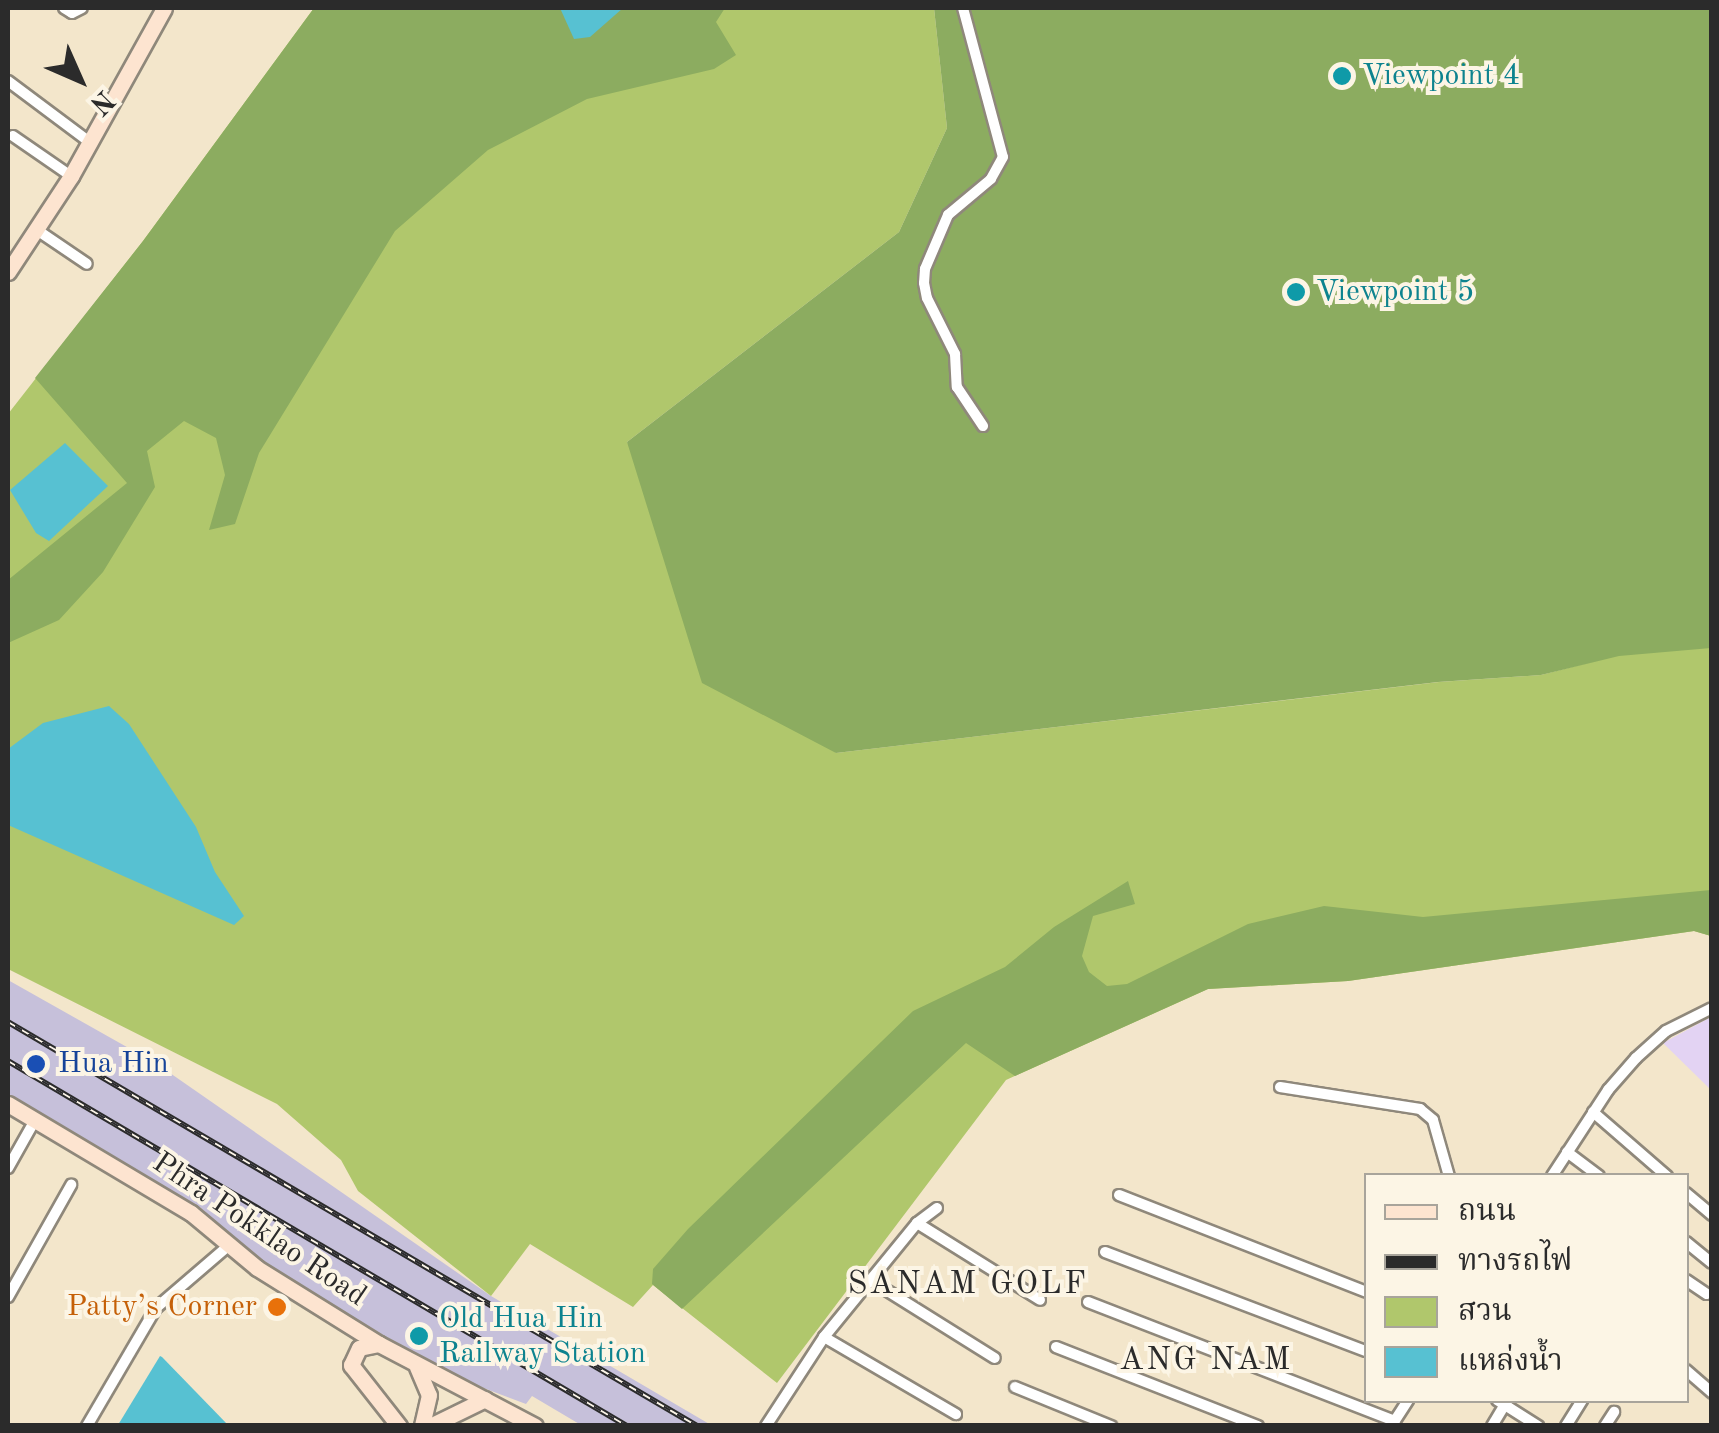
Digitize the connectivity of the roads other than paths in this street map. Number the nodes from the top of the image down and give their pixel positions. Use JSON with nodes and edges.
{"nodes":[{"id":1,"x":64,"y":8,"type":"edge"},
{"id":2,"x":82,"y":8,"type":"edge"},
{"id":3,"x":164,"y":8,"type":"edge"},
{"id":4,"x":963,"y":8,"type":"edge"},
{"id":5,"x":8,"y":81,"type":"edge"},
{"id":6,"x":13,"y":136,"type":"dead end"},
{"id":7,"x":90,"y":143,"type":"junction"},
{"id":8,"x":71,"y":176,"type":"junction"},
{"id":9,"x":37,"y":230,"type":"junction"},
{"id":10,"x":87,"y":264,"type":"dead end"},
{"id":11,"x":8,"y":272,"type":"edge"},
{"id":12,"x":983,"y":426,"type":"dead end"},
{"id":13,"x":1712,"y":1008,"type":"edge"},
{"id":14,"x":1280,"y":1087,"type":"dead end"},
{"id":15,"x":8,"y":1104,"type":"edge"},
{"id":16,"x":1593,"y":1112,"type":"junction"},
{"id":17,"x":35,"y":1120,"type":"junction"},
{"id":18,"x":1567,"y":1152,"type":"junction"},
{"id":19,"x":8,"y":1168,"type":"edge"},
{"id":20,"x":1448,"y":1173,"type":"edge"},
{"id":21,"x":1554,"y":1173,"type":"edge"},
{"id":22,"x":1595,"y":1173,"type":"edge"},
{"id":23,"x":1664,"y":1173,"type":"edge"},
{"id":24,"x":71,"y":1185,"type":"dead end"},
{"id":25,"x":1119,"y":1195,"type":"dead end"},
{"id":26,"x":1689,"y":1195,"type":"edge"},
{"id":27,"x":937,"y":1208,"type":"dead end"},
{"id":28,"x":1712,"y":1215,"type":"edge"},
{"id":29,"x":917,"y":1223,"type":"junction"},
{"id":30,"x":227,"y":1247,"type":"junction"},
{"id":31,"x":1689,"y":1249,"type":"edge"},
{"id":32,"x":1105,"y":1252,"type":"dead end"},
{"id":33,"x":1712,"y":1263,"type":"edge"},
{"id":34,"x":870,"y":1280,"type":"junction"},
{"id":35,"x":1689,"y":1282,"type":"edge"},
{"id":36,"x":1364,"y":1291,"type":"edge"},
{"id":37,"x":1707,"y":1294,"type":"dead end"},
{"id":38,"x":8,"y":1297,"type":"edge"},
{"id":39,"x":1040,"y":1300,"type":"dead end"},
{"id":40,"x":1088,"y":1302,"type":"dead end"},
{"id":41,"x":342,"y":1320,"type":"junction"},
{"id":42,"x":824,"y":1337,"type":"junction"},
{"id":43,"x":378,"y":1344,"type":"junction"},
{"id":44,"x":1056,"y":1348,"type":"dead end"},
{"id":45,"x":1364,"y":1351,"type":"edge"},
{"id":46,"x":351,"y":1357,"type":"junction"},
{"id":47,"x":995,"y":1358,"type":"dead end"},
{"id":48,"x":416,"y":1367,"type":"junction"},
{"id":49,"x":1689,"y":1373,"type":"edge"},
{"id":50,"x":1015,"y":1386,"type":"dead end"},
{"id":51,"x":1712,"y":1393,"type":"edge"},
{"id":52,"x":485,"y":1399,"type":"junction"},
{"id":53,"x":1503,"y":1403,"type":"edge"},
{"id":54,"x":1504,"y":1403,"type":"edge"},
{"id":55,"x":1580,"y":1403,"type":"edge"},
{"id":56,"x":1614,"y":1412,"type":"dead end"},
{"id":57,"x":956,"y":1414,"type":"dead end"},
{"id":58,"x":508,"y":1419,"type":"edge"},
{"id":59,"x":1393,"y":1423,"type":"edge"},
{"id":60,"x":87,"y":1426,"type":"edge"},
{"id":61,"x":400,"y":1426,"type":"edge"},
{"id":62,"x":422,"y":1426,"type":"edge"},
{"id":63,"x":430,"y":1426,"type":"edge"},
{"id":64,"x":535,"y":1426,"type":"edge"},
{"id":65,"x":766,"y":1426,"type":"edge"},
{"id":66,"x":1111,"y":1426,"type":"edge"},
{"id":67,"x":1258,"y":1426,"type":"edge"},
{"id":68,"x":1492,"y":1426,"type":"edge"},
{"id":69,"x":1538,"y":1426,"type":"edge"},
{"id":70,"x":1566,"y":1426,"type":"edge"},
{"id":71,"x":1605,"y":1426,"type":"edge"}],
"edges":[{"from":1,"to":2,"type":"street"},
{"from":3,"to":7,"type":"street"},
{"from":4,"to":12,"type":"street"},
{"from":5,"to":7,"type":"street"},
{"from":6,"to":8,"type":"street"},
{"from":7,"to":8,"type":"street"},
{"from":8,"to":9,"type":"street"},
{"from":9,"to":10,"type":"street"},
{"from":9,"to":11,"type":"street"},
{"from":13,"to":16,"type":"street"},
{"from":14,"to":20,"type":"street"},
{"from":15,"to":17,"type":"street","name":"Phra Pokklao Road"},
{"from":16,"to":18,"type":"street"},
{"from":16,"to":23,"type":"street"},
{"from":17,"to":19,"type":"street"},
{"from":17,"to":30,"type":"street","name":"Phra Pokklao Road"},
{"from":18,"to":21,"type":"street"},
{"from":18,"to":22,"type":"street"},
{"from":24,"to":38,"type":"street"},
{"from":25,"to":36,"type":"street"},
{"from":26,"to":28,"type":"street"},
{"from":27,"to":29,"type":"street"},
{"from":29,"to":34,"type":"street"},
{"from":29,"to":39,"type":"street"},
{"from":30,"to":41,"type":"street","name":"Phra Pokklao Road"},
{"from":30,"to":60,"type":"street"},
{"from":31,"to":33,"type":"street"},
{"from":32,"to":45,"type":"street"},
{"from":34,"to":42,"type":"street"},
{"from":34,"to":47,"type":"street"},
{"from":35,"to":37,"type":"street"},
{"from":40,"to":59,"type":"street"},
{"from":41,"to":43,"type":"street","name":"Phra Pokklao Road"},
{"from":41,"to":46,"type":"street"},
{"from":42,"to":57,"type":"street"},
{"from":42,"to":65,"type":"street"},
{"from":43,"to":46,"type":"street"},
{"from":43,"to":48,"type":"street","name":"Phra Pokklao Road"},
{"from":44,"to":67,"type":"street"},
{"from":46,"to":61,"type":"street"},
{"from":48,"to":52,"type":"street","name":"Phra Pokklao Road"},
{"from":48,"to":62,"type":"street"},
{"from":49,"to":51,"type":"street"},
{"from":50,"to":66,"type":"street"},
{"from":52,"to":58,"type":"street","name":"Phra Pokklao Road"},
{"from":52,"to":63,"type":"street"},
{"from":53,"to":68,"type":"street"},
{"from":54,"to":69,"type":"street"},
{"from":55,"to":70,"type":"street"},
{"from":56,"to":71,"type":"street"},
{"from":58,"to":64,"type":"street","name":"Phra Pokklao Road"}]}
